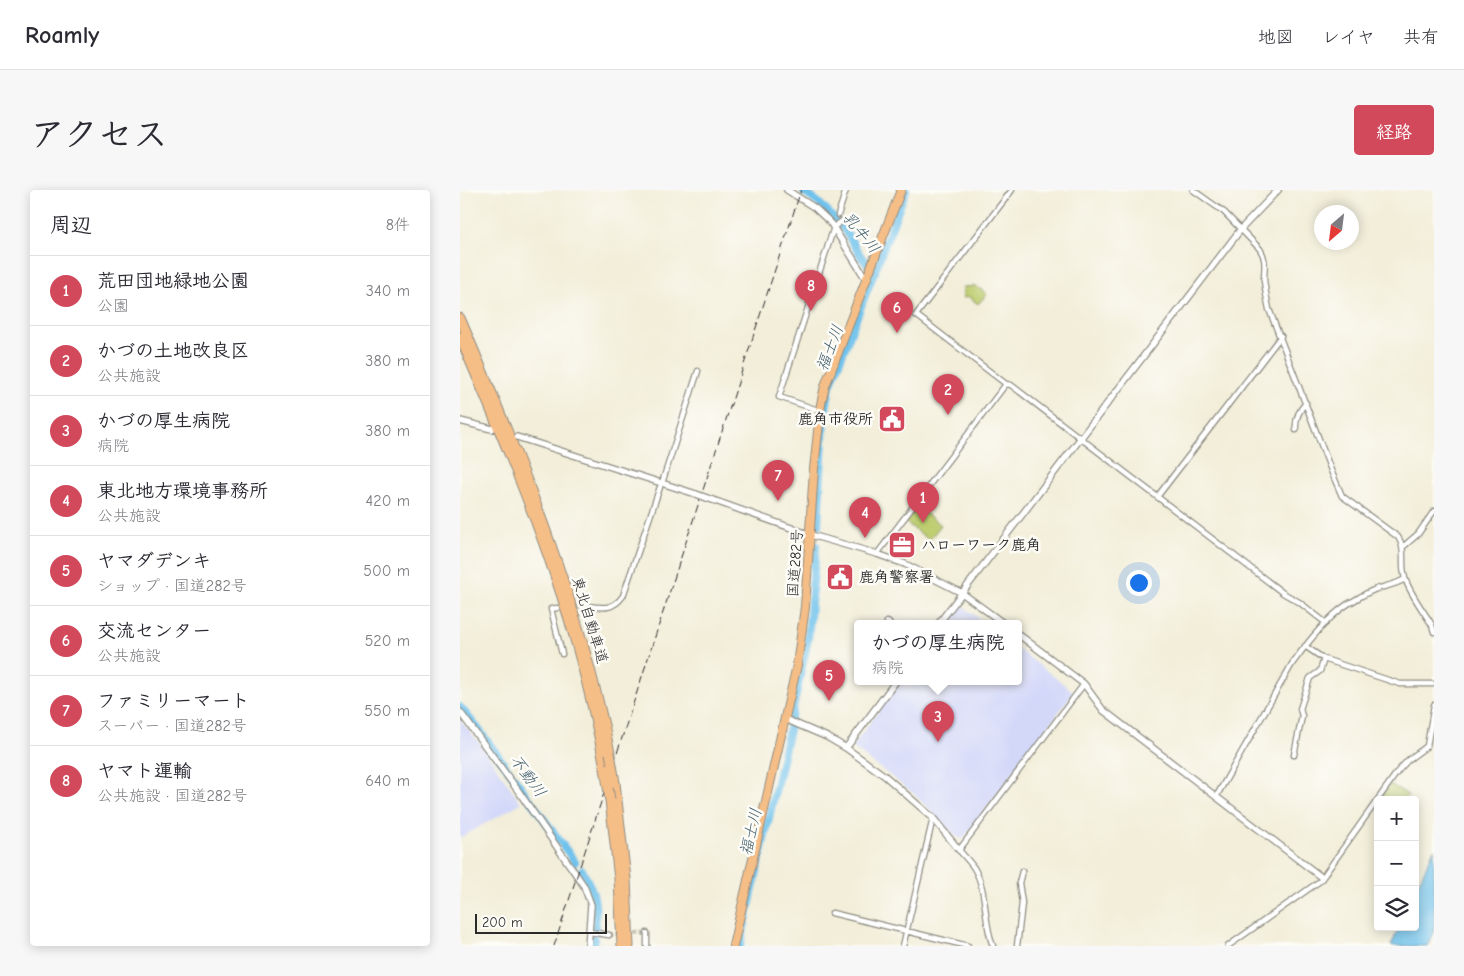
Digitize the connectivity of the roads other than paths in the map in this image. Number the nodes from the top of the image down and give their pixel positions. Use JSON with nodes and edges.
{"nodes":[{"id":1,"x":787,"y":190,"type":"edge"},
{"id":2,"x":846,"y":190,"type":"edge"},
{"id":3,"x":901,"y":190,"type":"edge"},
{"id":4,"x":1012,"y":190,"type":"edge"},
{"id":5,"x":1193,"y":190,"type":"edge"},
{"id":6,"x":1278,"y":190,"type":"edge"},
{"id":7,"x":838,"y":215,"type":"dead end"},
{"id":8,"x":842,"y":221,"type":"dead end"},
{"id":9,"x":835,"y":226,"type":"junction"},
{"id":10,"x":1241,"y":229,"type":"junction"},
{"id":11,"x":867,"y":277,"type":"junction"},
{"id":12,"x":460,"y":318,"type":"edge"},
{"id":13,"x":1281,"y":336,"type":"junction"},
{"id":14,"x":460,"y":338,"type":"edge"},
{"id":15,"x":698,"y":371,"type":"dead end"},
{"id":16,"x":1006,"y":384,"type":"junction"},
{"id":17,"x":1306,"y":402,"type":"junction"},
{"id":18,"x":820,"y":411,"type":"junction"},
{"id":19,"x":460,"y":421,"type":"edge"},
{"id":20,"x":492,"y":429,"type":"dead end"},
{"id":21,"x":1296,"y":430,"type":"dead end"},
{"id":22,"x":517,"y":437,"type":"dead end"},
{"id":23,"x":1080,"y":438,"type":"junction"},
{"id":24,"x":662,"y":480,"type":"dead end"},
{"id":25,"x":660,"y":487,"type":"dead end"},
{"id":26,"x":1157,"y":497,"type":"junction"},
{"id":27,"x":1434,"y":511,"type":"edge"},
{"id":28,"x":811,"y":535,"type":"junction"},
{"id":29,"x":1404,"y":546,"type":"junction"},
{"id":30,"x":877,"y":554,"type":"junction"},
{"id":31,"x":1405,"y":579,"type":"junction"},
{"id":32,"x":962,"y":593,"type":"junction"},
{"id":33,"x":587,"y":606,"type":"tunnel mouth"},
{"id":34,"x":557,"y":608,"type":"dead end"},
{"id":35,"x":941,"y":620,"type":"edge"},
{"id":36,"x":999,"y":620,"type":"edge"},
{"id":37,"x":1326,"y":623,"type":"junction"},
{"id":38,"x":1434,"y":632,"type":"edge"},
{"id":39,"x":1022,"y":637,"type":"edge"},
{"id":40,"x":1305,"y":646,"type":"junction"},
{"id":41,"x":562,"y":654,"type":"dead end"},
{"id":42,"x":1324,"y":659,"type":"junction"},
{"id":43,"x":1084,"y":684,"type":"junction"},
{"id":44,"x":1434,"y":684,"type":"edge"},
{"id":45,"x":893,"y":685,"type":"edge"},
{"id":46,"x":1434,"y":705,"type":"edge"},
{"id":47,"x":460,"y":712,"type":"edge"},
{"id":48,"x":785,"y":719,"type":"junction"},
{"id":49,"x":846,"y":748,"type":"junction"},
{"id":50,"x":1294,"y":755,"type":"dead end"},
{"id":51,"x":1216,"y":797,"type":"junction"},
{"id":52,"x":933,"y":818,"type":"junction"},
{"id":53,"x":959,"y":850,"type":"junction"},
{"id":54,"x":1022,"y":871,"type":"dead end"},
{"id":55,"x":1321,"y":877,"type":"junction"},
{"id":56,"x":832,"y":913,"type":"dead end"},
{"id":57,"x":589,"y":932,"type":"junction"},
{"id":58,"x":906,"y":932,"type":"junction"},
{"id":59,"x":647,"y":933,"type":"dead end"},
{"id":60,"x":610,"y":935,"type":"tunnel mouth"},
{"id":61,"x":588,"y":946,"type":"edge"},
{"id":62,"x":622,"y":946,"type":"edge"},
{"id":63,"x":629,"y":946,"type":"edge"},
{"id":64,"x":647,"y":946,"type":"edge"},
{"id":65,"x":733,"y":946,"type":"edge"},
{"id":66,"x":903,"y":946,"type":"edge"},
{"id":67,"x":968,"y":946,"type":"edge"},
{"id":68,"x":993,"y":946,"type":"edge"},
{"id":69,"x":1017,"y":946,"type":"edge"},
{"id":70,"x":1228,"y":946,"type":"edge"}],
"edges":[{"from":1,"to":9,"type":"street"},
{"from":2,"to":7,"type":"street"},
{"from":3,"to":11,"type":"highway","name":"国道282号"},
{"from":4,"to":16,"type":"street"},
{"from":5,"to":10,"type":"street"},
{"from":6,"to":10,"type":"street"},
{"from":8,"to":9,"type":"street"},
{"from":9,"to":11,"type":"street"},
{"from":9,"to":18,"type":"street"},
{"from":10,"to":13,"type":"street"},
{"from":10,"to":23,"type":"street"},
{"from":11,"to":18,"type":"highway","name":"国道282号"},
{"from":12,"to":63,"type":"highway","name":"東北自動車道","bridge":true},
{"from":13,"to":17,"type":"street"},
{"from":13,"to":26,"type":"street"},
{"from":14,"to":62,"type":"highway","name":"東北自動車道","bridge":true},
{"from":15,"to":24,"type":"street"},
{"from":16,"to":23,"type":"street"},
{"from":16,"to":30,"type":"street"},
{"from":17,"to":21,"type":"street"},
{"from":17,"to":29,"type":"street"},
{"from":18,"to":28,"type":"highway","name":"国道282号"},
{"from":19,"to":20,"type":"street"},
{"from":22,"to":28,"type":"street","bridge":true},
{"from":23,"to":26,"type":"street"},
{"from":23,"to":32,"type":"street"},
{"from":25,"to":33,"type":"street"},
{"from":26,"to":37,"type":"street"},
{"from":27,"to":29,"type":"street"},
{"from":28,"to":30,"type":"street"},
{"from":28,"to":48,"type":"highway","name":"国道282号"},
{"from":29,"to":31,"type":"street"},
{"from":30,"to":32,"type":"street"},
{"from":31,"to":37,"type":"street"},
{"from":31,"to":38,"type":"street"},
{"from":32,"to":35,"type":"street"},
{"from":32,"to":36,"type":"street"},
{"from":34,"to":41,"type":"street"},
{"from":37,"to":40,"type":"street"},
{"from":39,"to":43,"type":"street"},
{"from":40,"to":42,"type":"street"},
{"from":40,"to":51,"type":"street"},
{"from":42,"to":44,"type":"street"},
{"from":42,"to":50,"type":"street"},
{"from":43,"to":51,"type":"street"},
{"from":43,"to":53,"type":"street"},
{"from":45,"to":49,"type":"street"},
{"from":46,"to":55,"type":"street"},
{"from":47,"to":57,"type":"street"},
{"from":48,"to":49,"type":"street"},
{"from":48,"to":65,"type":"highway","name":"国道282号"},
{"from":49,"to":52,"type":"street"},
{"from":51,"to":55,"type":"street"},
{"from":52,"to":53,"type":"street"},
{"from":52,"to":58,"type":"street"},
{"from":53,"to":68,"type":"street"},
{"from":54,"to":69,"type":"street"},
{"from":55,"to":70,"type":"street"},
{"from":56,"to":58,"type":"street"},
{"from":57,"to":60,"type":"street"},
{"from":57,"to":61,"type":"street"},
{"from":58,"to":66,"type":"street"},
{"from":58,"to":67,"type":"street"},
{"from":59,"to":64,"type":"street"}]}
